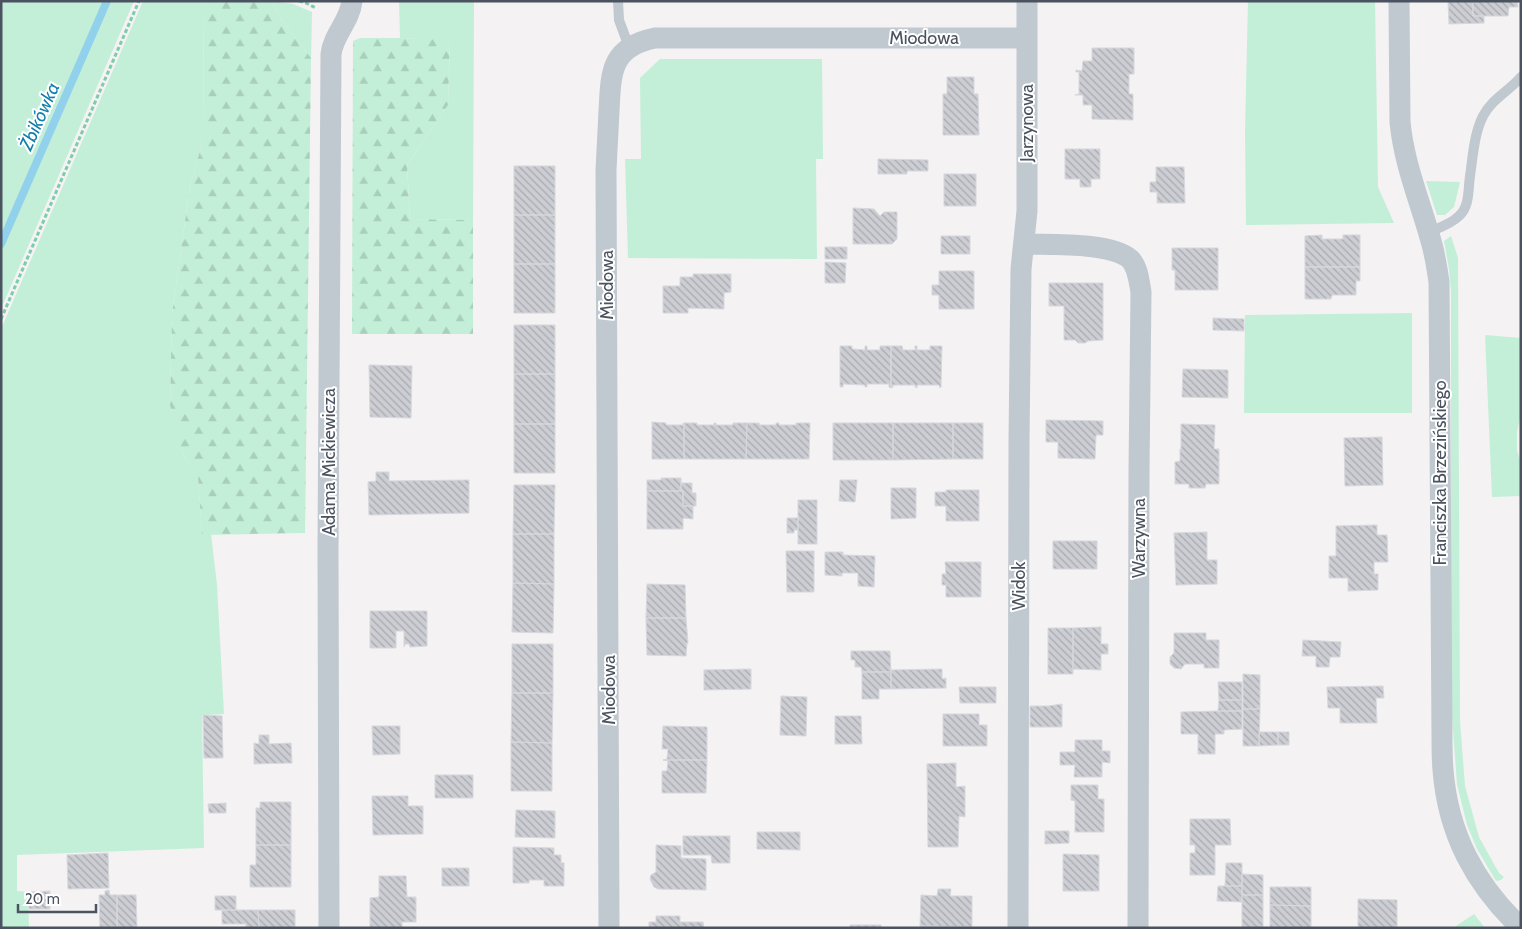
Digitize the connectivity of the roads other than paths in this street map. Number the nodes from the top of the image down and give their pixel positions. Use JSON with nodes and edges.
{"nodes":[{"id":1,"x":352,"y":1,"type":"edge"},
{"id":2,"x":618,"y":1,"type":"edge"},
{"id":3,"x":1027,"y":1,"type":"edge"},
{"id":4,"x":1399,"y":1,"type":"edge"},
{"id":5,"x":1027,"y":38,"type":"junction"},
{"id":6,"x":630,"y":47,"type":"junction"},
{"id":7,"x":1521,"y":77,"type":"edge"},
{"id":8,"x":1429,"y":232,"type":"junction"},
{"id":9,"x":1024,"y":244,"type":"junction"},
{"id":10,"x":330,"y":928,"type":"edge"},
{"id":11,"x":609,"y":928,"type":"edge"},
{"id":12,"x":1018,"y":928,"type":"edge"},
{"id":13,"x":1138,"y":928,"type":"edge"},
{"id":14,"x":1521,"y":928,"type":"edge"}],
"edges":[{"from":1,"to":10,"type":"street","name":"Adama Mickiewicza"},
{"from":2,"to":6,"type":"lane"},
{"from":3,"to":5,"type":"street","name":"Jarzynowa"},
{"from":4,"to":8,"type":"street","name":"Franciszka Brzezińskiego"},
{"from":5,"to":6,"type":"street","name":"Miodowa"},
{"from":5,"to":9,"type":"street","name":"Jarzynowa"},
{"from":6,"to":11,"type":"street","name":"Miodowa"},
{"from":7,"to":8,"type":"lane"},
{"from":8,"to":14,"type":"street","name":"Franciszka Brzezińskiego"},
{"from":9,"to":12,"type":"street","name":"Widok"},
{"from":9,"to":13,"type":"street","name":"Warzywna"}]}
